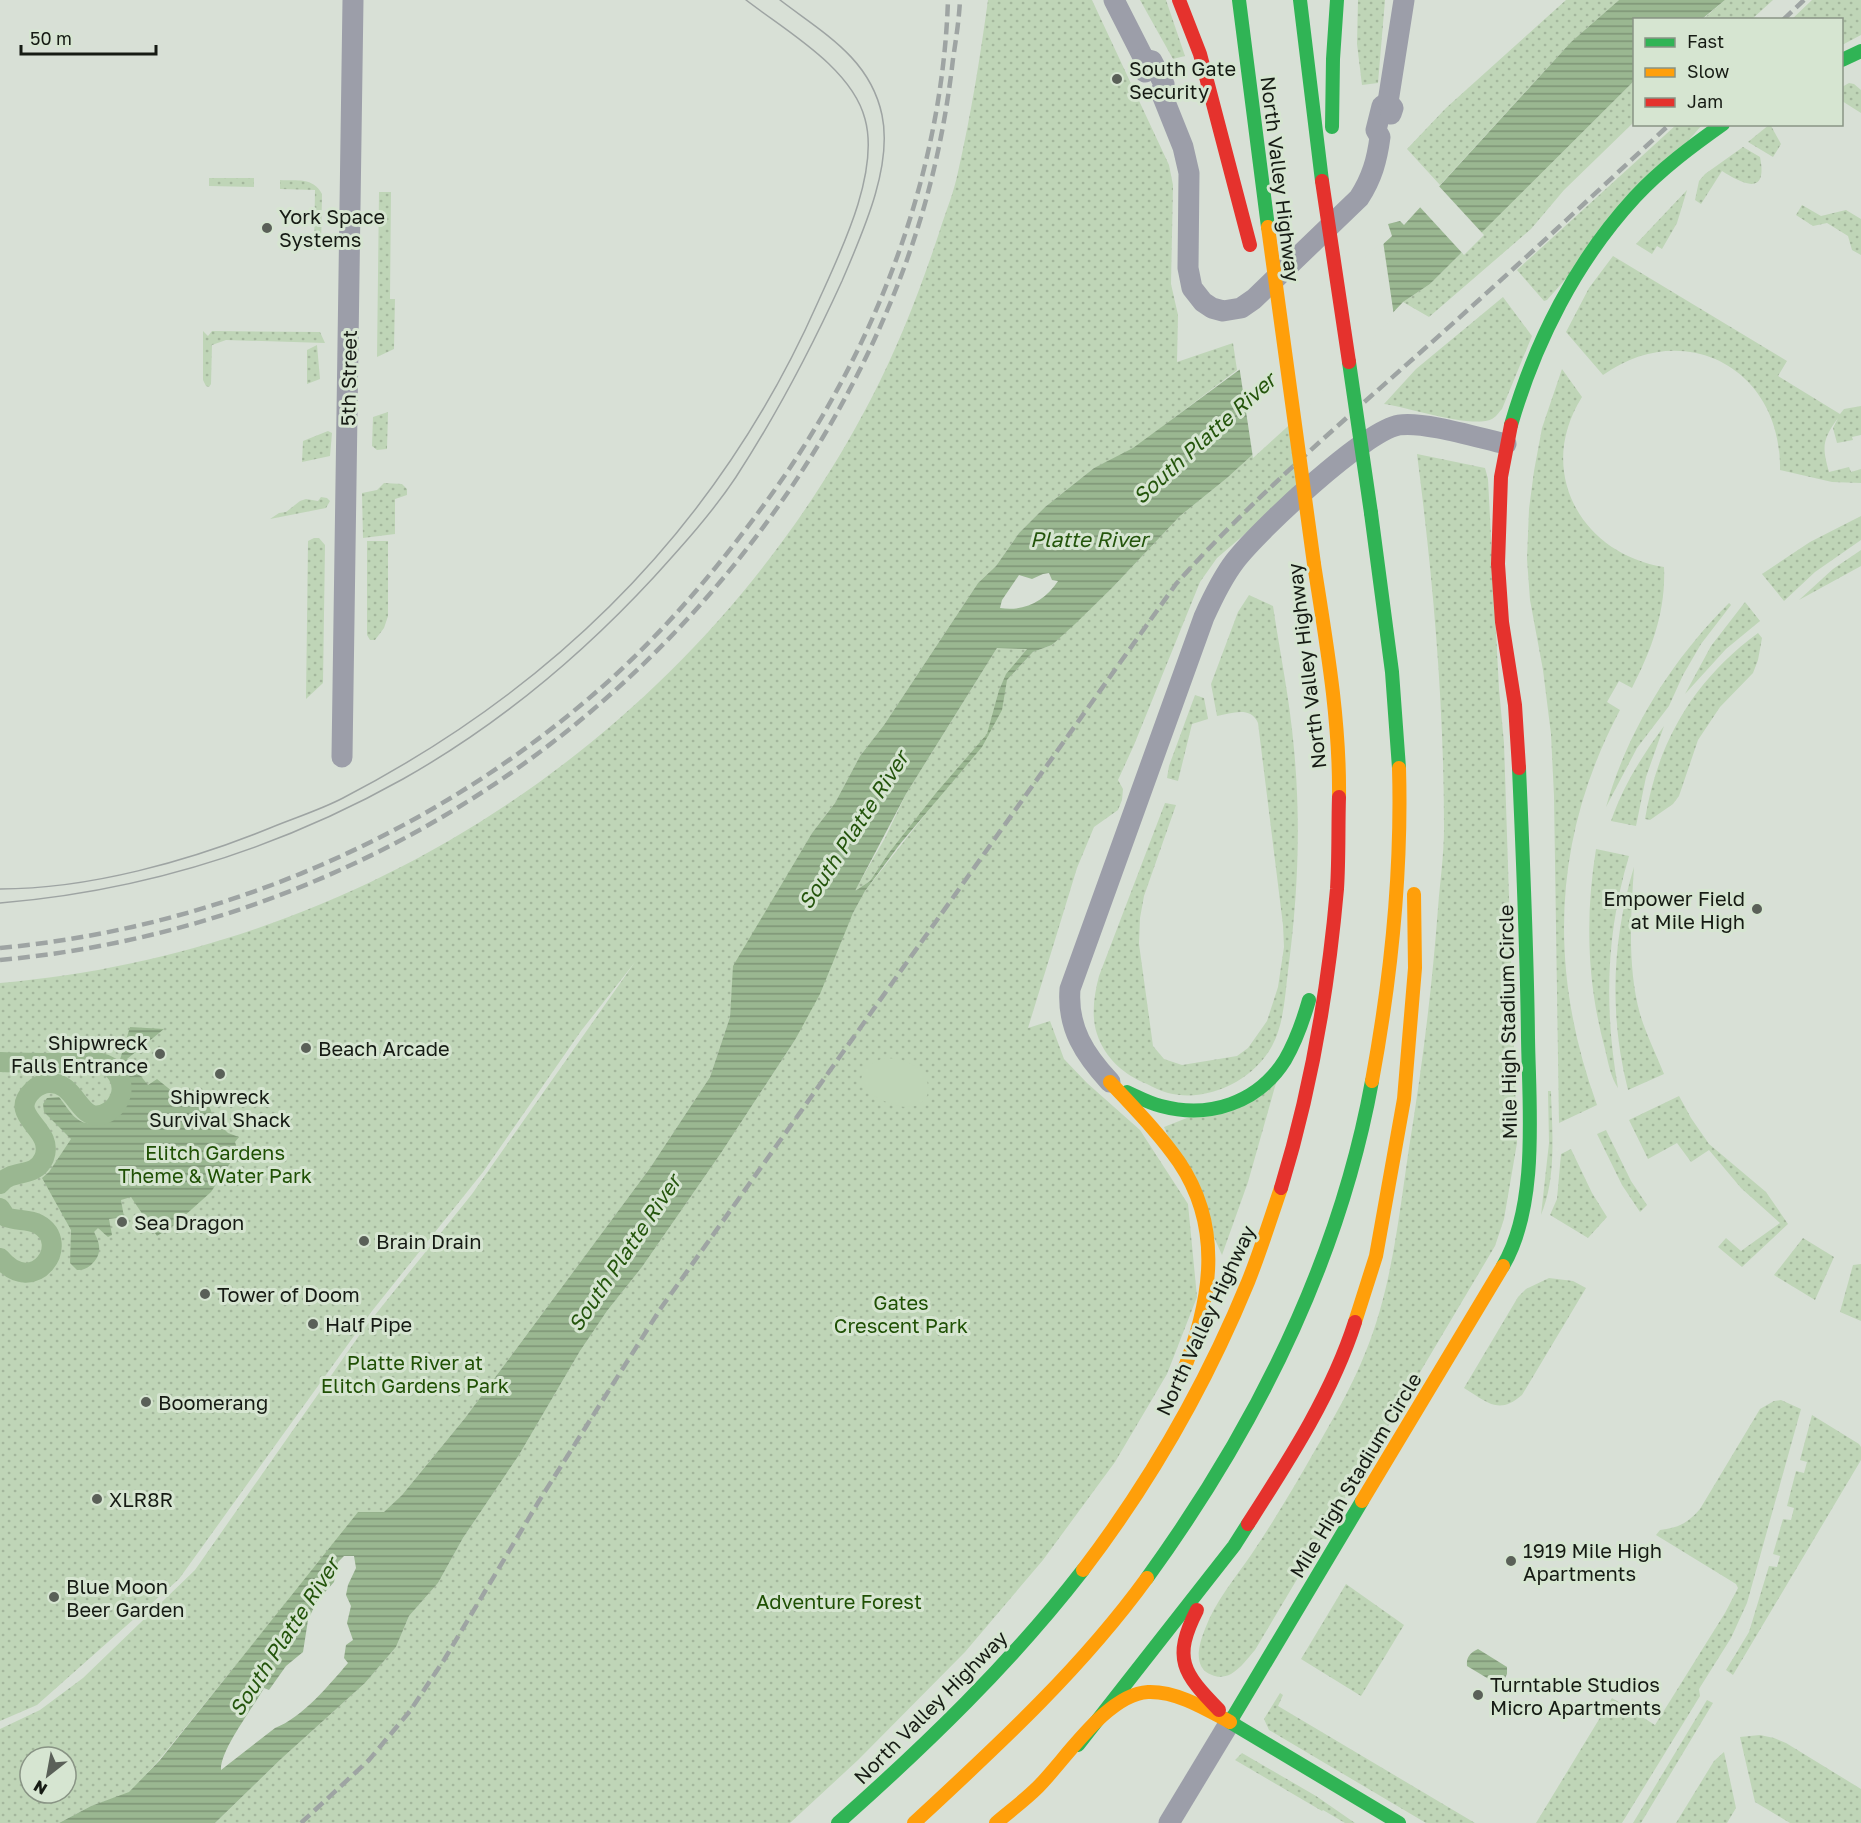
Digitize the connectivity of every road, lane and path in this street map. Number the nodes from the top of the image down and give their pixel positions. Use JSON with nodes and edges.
{"nodes":[{"id":1,"x":353,"y":0,"type":"edge"},
{"id":2,"x":1114,"y":0,"type":"edge"},
{"id":3,"x":1179,"y":0,"type":"edge"},
{"id":4,"x":1239,"y":0,"type":"edge"},
{"id":5,"x":1300,"y":0,"type":"edge"},
{"id":6,"x":1337,"y":0,"type":"edge"},
{"id":7,"x":1404,"y":0,"type":"edge"},
{"id":8,"x":1861,"y":51,"type":"edge"},
{"id":9,"x":1843,"y":60,"type":"edge"},
{"id":10,"x":1720,"y":126,"type":"edge"},
{"id":11,"x":1251,"y":251,"type":"dead end"},
{"id":12,"x":1258,"y":280,"type":"dead end"},
{"id":13,"x":1345,"y":343,"type":"junction"},
{"id":14,"x":1296,"y":443,"type":"junction"},
{"id":15,"x":1506,"y":444,"type":"junction"},
{"id":16,"x":1397,"y":722,"type":"junction"},
{"id":17,"x":342,"y":757,"type":"dead end"},
{"id":18,"x":1339,"y":784,"type":"junction"},
{"id":19,"x":1413,"y":832,"type":"dead end"},
{"id":20,"x":1414,"y":878,"type":"dead end"},
{"id":21,"x":1110,"y":1082,"type":"junction"},
{"id":22,"x":1174,"y":1391,"type":"dead end"},
{"id":23,"x":1123,"y":1490,"type":"dead end"},
{"id":24,"x":1244,"y":1531,"type":"junction"},
{"id":25,"x":1024,"y":1642,"type":"junction"},
{"id":26,"x":1230,"y":1722,"type":"junction"},
{"id":27,"x":1077,"y":1746,"type":"junction"},
{"id":28,"x":838,"y":1823,"type":"edge"},
{"id":29,"x":914,"y":1823,"type":"edge"},
{"id":30,"x":996,"y":1823,"type":"edge"},
{"id":31,"x":1169,"y":1823,"type":"edge"},
{"id":32,"x":1399,"y":1823,"type":"edge"}],
"edges":[{"from":1,"to":17,"type":"street","name":"5th Street"},
{"from":2,"to":7,"type":"street"},
{"from":3,"to":11,"type":"main road"},
{"from":4,"to":14,"type":"main road","name":"North Valley Highway","bridge":true},
{"from":5,"to":13,"type":"main road","name":"North Valley Highway","bridge":true},
{"from":6,"to":13,"type":"main road","bridge":true},
{"from":8,"to":9,"type":"main road"},
{"from":10,"to":15,"type":"main road","name":"Mile High Stadium Circle"},
{"from":12,"to":14,"type":"main road","bridge":true},
{"from":13,"to":16,"type":"main road","name":"North Valley Highway","bridge":true},
{"from":14,"to":18,"type":"main road","name":"North Valley Highway","bridge":true},
{"from":15,"to":21,"type":"street"},
{"from":15,"to":26,"type":"main road","name":"Mile High Stadium Circle"},
{"from":16,"to":19,"type":"main road"},
{"from":16,"to":29,"type":"main road","name":"North Valley Highway"},
{"from":18,"to":21,"type":"main road"},
{"from":18,"to":25,"type":"main road","name":"North Valley Highway"},
{"from":20,"to":24,"type":"main road"},
{"from":21,"to":22,"type":"main road"},
{"from":23,"to":25,"type":"main road"},
{"from":24,"to":26,"type":"main road"},
{"from":24,"to":27,"type":"main road"},
{"from":25,"to":28,"type":"main road","name":"North Valley Highway"},
{"from":26,"to":27,"type":"main road"},
{"from":26,"to":31,"type":"street"},
{"from":26,"to":32,"type":"main road"},
{"from":27,"to":30,"type":"main road"}]}
